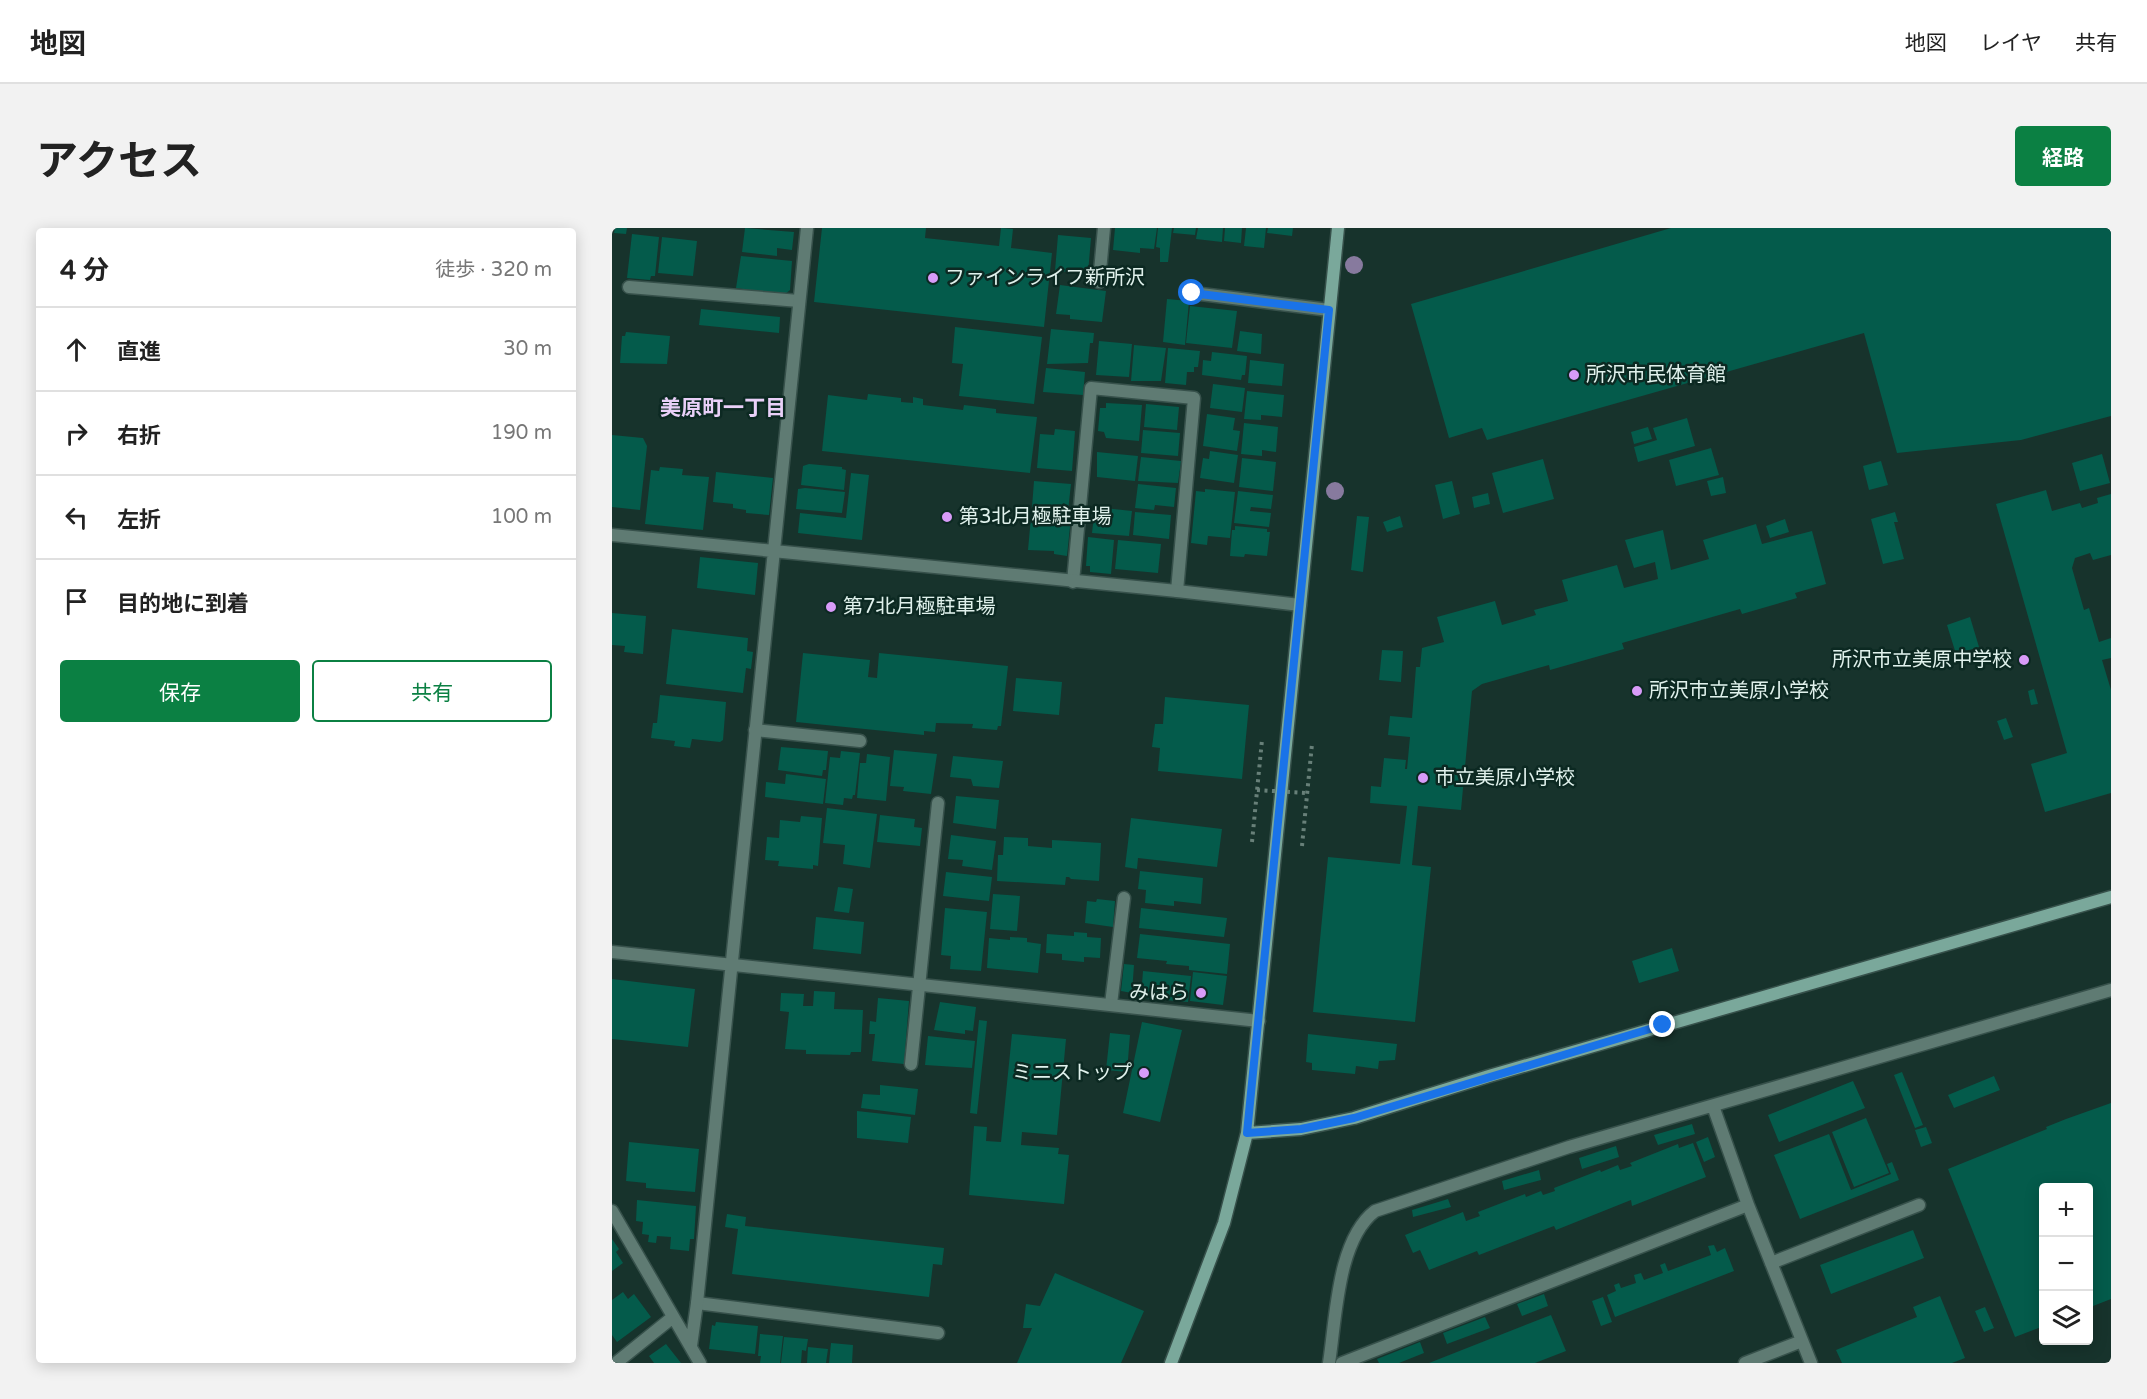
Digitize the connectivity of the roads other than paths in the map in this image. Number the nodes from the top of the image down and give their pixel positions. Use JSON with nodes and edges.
{"nodes":[{"id":1,"x":807,"y":228,"type":"edge"},
{"id":2,"x":1104,"y":228,"type":"edge"},
{"id":3,"x":1338,"y":228,"type":"edge"},
{"id":4,"x":1099,"y":282,"type":"dead end"},
{"id":5,"x":629,"y":287,"type":"dead end"},
{"id":6,"x":1192,"y":293,"type":"dead end"},
{"id":7,"x":799,"y":301,"type":"junction"},
{"id":8,"x":1329,"y":310,"type":"junction"},
{"id":9,"x":612,"y":535,"type":"edge"},
{"id":10,"x":772,"y":551,"type":"junction"},
{"id":11,"x":1073,"y":582,"type":"junction"},
{"id":12,"x":1178,"y":591,"type":"junction"},
{"id":13,"x":1300,"y":605,"type":"junction"},
{"id":14,"x":755,"y":730,"type":"junction"},
{"id":15,"x":860,"y":741,"type":"dead end"},
{"id":16,"x":938,"y":803,"type":"dead end"},
{"id":17,"x":2111,"y":897,"type":"edge"},
{"id":18,"x":1124,"y":898,"type":"dead end"},
{"id":19,"x":612,"y":952,"type":"edge"},
{"id":20,"x":731,"y":963,"type":"junction"},
{"id":21,"x":921,"y":983,"type":"junction"},
{"id":22,"x":2111,"y":990,"type":"edge"},
{"id":23,"x":1112,"y":1004,"type":"junction"},
{"id":24,"x":1259,"y":1021,"type":"junction"},
{"id":25,"x":911,"y":1064,"type":"dead end"},
{"id":26,"x":1713,"y":1106,"type":"junction"},
{"id":27,"x":1247,"y":1133,"type":"junction"},
{"id":28,"x":1748,"y":1205,"type":"junction"},
{"id":29,"x":1919,"y":1205,"type":"dead end"},
{"id":30,"x":612,"y":1211,"type":"edge"},
{"id":31,"x":1772,"y":1263,"type":"junction"},
{"id":32,"x":698,"y":1303,"type":"junction"},
{"id":33,"x":673,"y":1317,"type":"junction"},
{"id":34,"x":938,"y":1333,"type":"dead end"},
{"id":35,"x":1802,"y":1341,"type":"junction"},
{"id":36,"x":691,"y":1346,"type":"junction"},
{"id":37,"x":616,"y":1363,"type":"edge"},
{"id":38,"x":700,"y":1363,"type":"edge"},
{"id":39,"x":1171,"y":1363,"type":"edge"},
{"id":40,"x":1329,"y":1363,"type":"edge"},
{"id":41,"x":1342,"y":1363,"type":"edge"},
{"id":42,"x":1745,"y":1363,"type":"edge"},
{"id":43,"x":1811,"y":1363,"type":"edge"}],
"edges":[{"from":1,"to":7,"type":"street"},
{"from":2,"to":4,"type":"street"},
{"from":3,"to":8,"type":"street"},
{"from":5,"to":7,"type":"street"},
{"from":6,"to":8,"type":"street"},
{"from":7,"to":10,"type":"street"},
{"from":8,"to":13,"type":"street"},
{"from":9,"to":10,"type":"street"},
{"from":10,"to":11,"type":"street"},
{"from":10,"to":14,"type":"street"},
{"from":11,"to":12,"type":"street"},
{"from":11,"to":12,"type":"street"},
{"from":12,"to":13,"type":"street"},
{"from":13,"to":24,"type":"street"},
{"from":14,"to":15,"type":"street"},
{"from":14,"to":20,"type":"street"},
{"from":16,"to":21,"type":"street"},
{"from":17,"to":27,"type":"street"},
{"from":18,"to":23,"type":"street"},
{"from":19,"to":20,"type":"street"},
{"from":20,"to":21,"type":"street"},
{"from":20,"to":32,"type":"street"},
{"from":21,"to":23,"type":"street"},
{"from":21,"to":25,"type":"street"},
{"from":22,"to":26,"type":"street"},
{"from":23,"to":24,"type":"street"},
{"from":24,"to":27,"type":"street"},
{"from":26,"to":28,"type":"street"},
{"from":26,"to":40,"type":"street"},
{"from":27,"to":39,"type":"street"},
{"from":28,"to":31,"type":"street"},
{"from":28,"to":41,"type":"street"},
{"from":29,"to":31,"type":"street"},
{"from":30,"to":33,"type":"street"},
{"from":31,"to":35,"type":"street"},
{"from":32,"to":34,"type":"street"},
{"from":32,"to":36,"type":"street"},
{"from":33,"to":36,"type":"street"},
{"from":33,"to":37,"type":"street"},
{"from":35,"to":42,"type":"street"},
{"from":35,"to":43,"type":"street"},
{"from":36,"to":38,"type":"street"}]}
